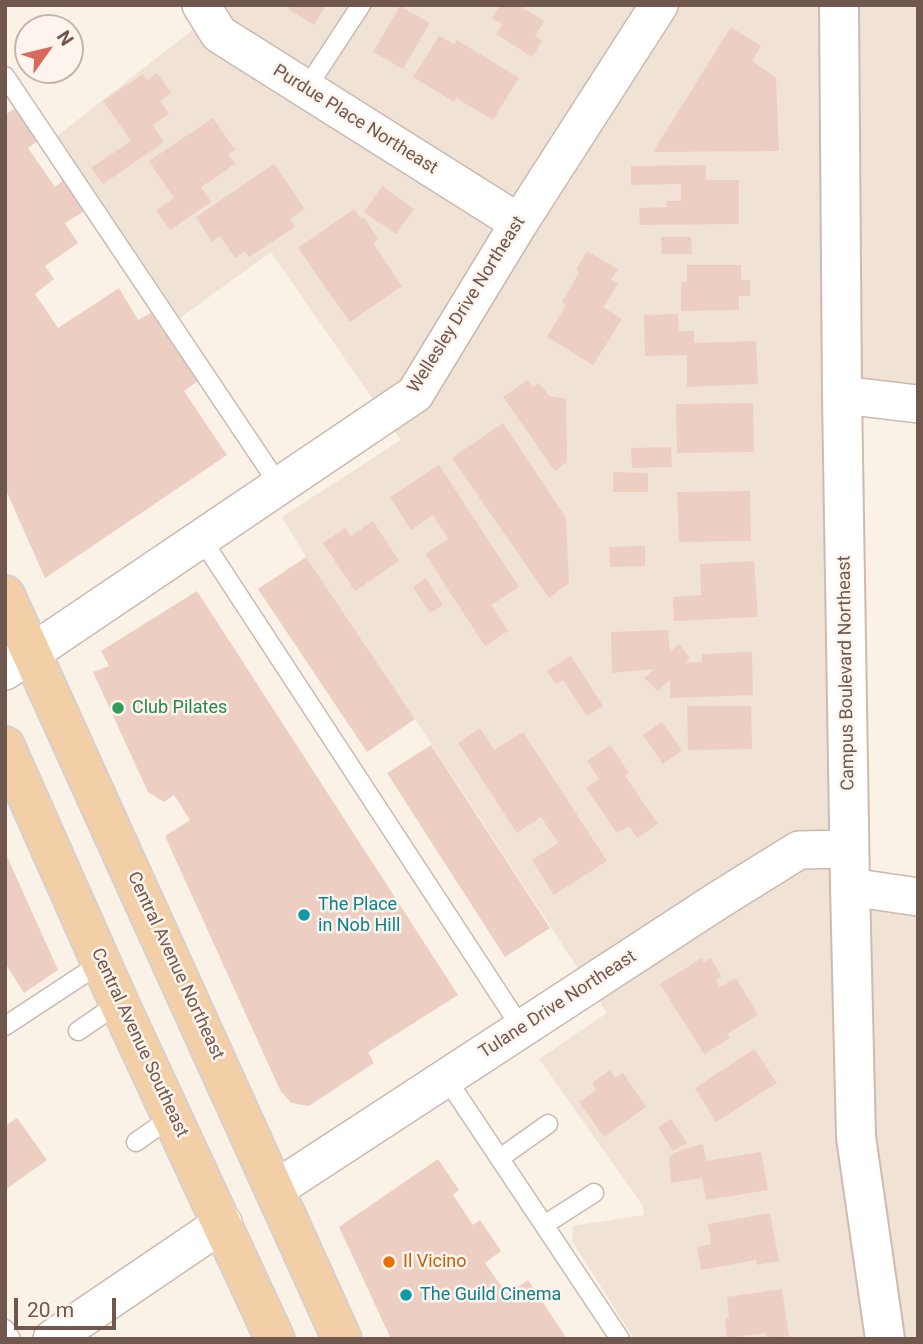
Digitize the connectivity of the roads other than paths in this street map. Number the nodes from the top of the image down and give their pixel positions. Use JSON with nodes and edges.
{"nodes":[{"id":1,"x":201,"y":5,"type":"edge"},
{"id":2,"x":361,"y":5,"type":"edge"},
{"id":3,"x":659,"y":5,"type":"edge"},
{"id":4,"x":839,"y":5,"type":"edge"},
{"id":5,"x":5,"y":76,"type":"edge"},
{"id":6,"x":306,"y":89,"type":"junction"},
{"id":7,"x":519,"y":223,"type":"junction"},
{"id":8,"x":842,"y":395,"type":"junction"},
{"id":9,"x":918,"y":404,"type":"edge"},
{"id":10,"x":279,"y":485,"type":"junction"},
{"id":11,"x":201,"y":538,"type":"junction"},
{"id":12,"x":5,"y":595,"type":"edge"},
{"id":13,"x":18,"y":662,"type":"edge"},
{"id":14,"x":5,"y":746,"type":"edge"},
{"id":15,"x":849,"y":849,"type":"junction"},
{"id":16,"x":850,"y":887,"type":"junction"},
{"id":17,"x":918,"y":897,"type":"edge"},
{"id":18,"x":101,"y":963,"type":"junction"},
{"id":19,"x":119,"y":1003,"type":"junction"},
{"id":20,"x":5,"y":1026,"type":"edge"},
{"id":21,"x":522,"y":1029,"type":"junction"},
{"id":22,"x":78,"y":1031,"type":"dead end"},
{"id":23,"x":446,"y":1078,"type":"junction"},
{"id":24,"x":173,"y":1116,"type":"junction"},
{"id":25,"x":548,"y":1125,"type":"dead end"},
{"id":26,"x":136,"y":1142,"type":"dead end"},
{"id":27,"x":499,"y":1158,"type":"junction"},
{"id":28,"x":276,"y":1189,"type":"junction"},
{"id":29,"x":594,"y":1193,"type":"dead end"},
{"id":30,"x":223,"y":1223,"type":"junction"},
{"id":31,"x":544,"y":1225,"type":"junction"},
{"id":32,"x":5,"y":1329,"type":"edge"},
{"id":33,"x":11,"y":1339,"type":"edge"},
{"id":34,"x":52,"y":1339,"type":"edge"},
{"id":35,"x":275,"y":1339,"type":"edge"},
{"id":36,"x":342,"y":1339,"type":"edge"},
{"id":37,"x":620,"y":1339,"type":"edge"},
{"id":38,"x":885,"y":1339,"type":"edge"}],
"edges":[{"from":1,"to":6,"type":"street","name":"Purdue Place Northeast"},
{"from":2,"to":6,"type":"lane"},
{"from":3,"to":7,"type":"street","name":"Wellesley Drive Northeast"},
{"from":4,"to":8,"type":"street","name":"Campus Boulevard Northeast"},
{"from":5,"to":10,"type":"lane"},
{"from":6,"to":7,"type":"street","name":"Purdue Place Northeast"},
{"from":7,"to":10,"type":"street","name":"Wellesley Drive Northeast"},
{"from":8,"to":9,"type":"street"},
{"from":8,"to":15,"type":"street","name":"Campus Boulevard Northeast"},
{"from":10,"to":11,"type":"street","name":"Wellesley Drive Northeast"},
{"from":11,"to":13,"type":"street","name":"Wellesley Drive Northeast"},
{"from":11,"to":21,"type":"lane"},
{"from":12,"to":13,"type":"main road","name":"Central Avenue Northeast"},
{"from":13,"to":28,"type":"main road","name":"Central Avenue Northeast"},
{"from":14,"to":18,"type":"main road","name":"Central Avenue Southeast"},
{"from":15,"to":16,"type":"street","name":"Campus Boulevard Northeast"},
{"from":15,"to":21,"type":"street","name":"Tulane Drive Northeast"},
{"from":16,"to":17,"type":"street"},
{"from":16,"to":38,"type":"street","name":"Campus Boulevard Northeast"},
{"from":18,"to":19,"type":"main road","name":"Central Avenue Southeast"},
{"from":18,"to":20,"type":"lane"},
{"from":19,"to":22,"type":"lane"},
{"from":19,"to":24,"type":"main road","name":"Central Avenue Southeast"},
{"from":21,"to":23,"type":"street","name":"Tulane Drive Northeast"},
{"from":23,"to":27,"type":"lane"},
{"from":23,"to":28,"type":"street","name":"Tulane Drive Northeast"},
{"from":24,"to":26,"type":"lane"},
{"from":24,"to":30,"type":"main road","name":"Central Avenue Southeast"},
{"from":25,"to":27,"type":"lane"},
{"from":27,"to":31,"type":"lane"},
{"from":28,"to":36,"type":"main road","name":"Central Avenue Northeast"},
{"from":29,"to":31,"type":"lane"},
{"from":30,"to":34,"type":"street"},
{"from":30,"to":35,"type":"main road","name":"Central Avenue Southeast"},
{"from":31,"to":37,"type":"lane"},
{"from":32,"to":33,"type":"lane"}]}
